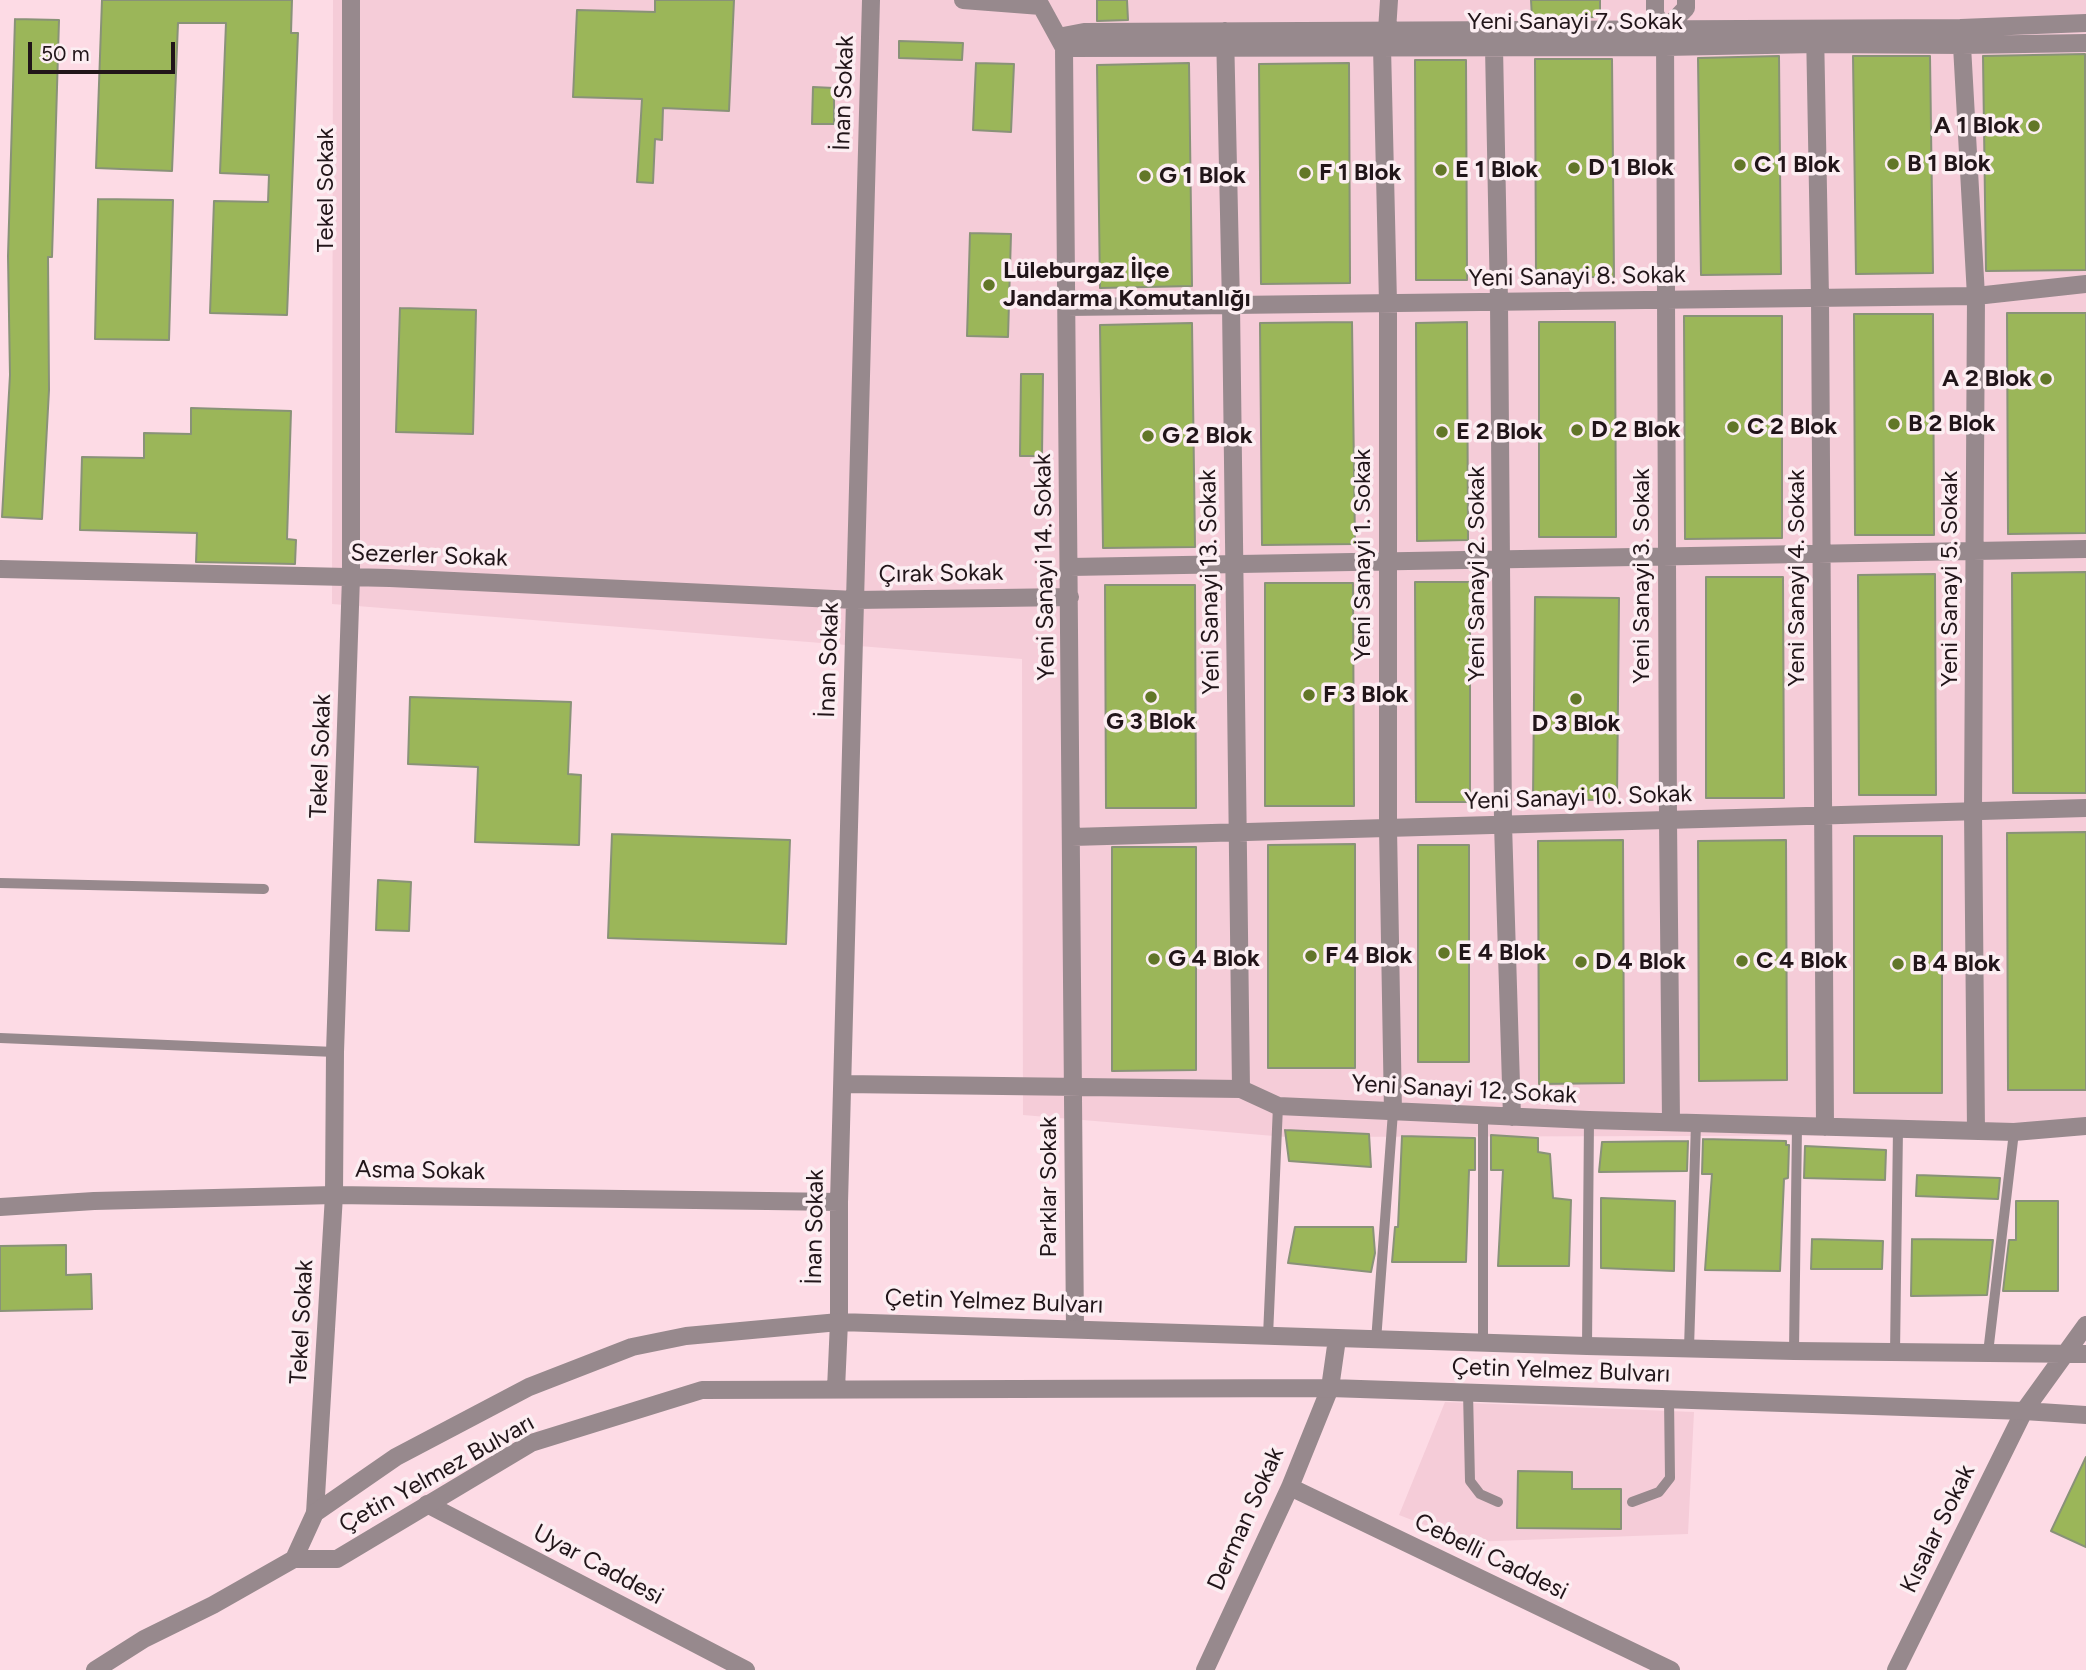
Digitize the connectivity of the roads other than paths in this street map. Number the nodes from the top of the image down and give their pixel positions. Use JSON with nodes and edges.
{"nodes":[{"id":1,"x":351,"y":0,"type":"edge"},
{"id":2,"x":871,"y":0,"type":"edge"},
{"id":3,"x":963,"y":0,"type":"edge"},
{"id":4,"x":1389,"y":0,"type":"edge"},
{"id":5,"x":1655,"y":0,"type":"edge"},
{"id":6,"x":1686,"y":0,"type":"edge"},
{"id":7,"x":2086,"y":23,"type":"edge"},
{"id":8,"x":1815,"y":37,"type":"junction"},
{"id":9,"x":1961,"y":37,"type":"junction"},
{"id":10,"x":1665,"y":38,"type":"junction"},
{"id":11,"x":1385,"y":39,"type":"junction"},
{"id":12,"x":1495,"y":39,"type":"junction"},
{"id":13,"x":1225,"y":40,"type":"junction"},
{"id":14,"x":1061,"y":43,"type":"junction"},
{"id":15,"x":2086,"y":43,"type":"edge"},
{"id":16,"x":2086,"y":284,"type":"edge"},
{"id":17,"x":1976,"y":296,"type":"junction"},
{"id":18,"x":1820,"y":298,"type":"junction"},
{"id":19,"x":1665,"y":300,"type":"junction"},
{"id":20,"x":1499,"y":302,"type":"junction"},
{"id":21,"x":1388,"y":303,"type":"junction"},
{"id":22,"x":1231,"y":305,"type":"junction"},
{"id":23,"x":1068,"y":307,"type":"junction"},
{"id":24,"x":2086,"y":548,"type":"edge"},
{"id":25,"x":1974,"y":551,"type":"junction"},
{"id":26,"x":1821,"y":553,"type":"junction"},
{"id":27,"x":1667,"y":556,"type":"junction"},
{"id":28,"x":1501,"y":559,"type":"junction"},
{"id":29,"x":1388,"y":561,"type":"junction"},
{"id":30,"x":1234,"y":565,"type":"junction"},
{"id":31,"x":1070,"y":568,"type":"junction"},
{"id":32,"x":0,"y":569,"type":"edge"},
{"id":33,"x":351,"y":577,"type":"junction"},
{"id":34,"x":1070,"y":597,"type":"junction"},
{"id":35,"x":855,"y":600,"type":"junction"},
{"id":36,"x":2086,"y":808,"type":"edge"},
{"id":37,"x":1973,"y":811,"type":"junction"},
{"id":38,"x":1822,"y":815,"type":"junction"},
{"id":39,"x":1668,"y":820,"type":"junction"},
{"id":40,"x":1503,"y":824,"type":"junction"},
{"id":41,"x":1388,"y":828,"type":"junction"},
{"id":42,"x":1238,"y":832,"type":"junction"},
{"id":43,"x":1072,"y":837,"type":"junction"},
{"id":44,"x":0,"y":883,"type":"edge"},
{"id":45,"x":264,"y":889,"type":"dead end"},
{"id":46,"x":0,"y":1038,"type":"edge"},
{"id":47,"x":335,"y":1052,"type":"junction"},
{"id":48,"x":843,"y":1084,"type":"junction"},
{"id":49,"x":1072,"y":1086,"type":"junction"},
{"id":50,"x":1241,"y":1089,"type":"junction"},
{"id":51,"x":1278,"y":1106,"type":"junction"},
{"id":52,"x":1394,"y":1111,"type":"junction"},
{"id":53,"x":1483,"y":1115,"type":"junction"},
{"id":54,"x":1512,"y":1117,"type":"junction"},
{"id":55,"x":1589,"y":1120,"type":"junction"},
{"id":56,"x":1671,"y":1122,"type":"junction"},
{"id":57,"x":1696,"y":1123,"type":"junction"},
{"id":58,"x":1797,"y":1126,"type":"junction"},
{"id":59,"x":2086,"y":1126,"type":"edge"},
{"id":60,"x":1825,"y":1127,"type":"junction"},
{"id":61,"x":1898,"y":1128,"type":"junction"},
{"id":62,"x":1976,"y":1131,"type":"junction"},
{"id":63,"x":2014,"y":1132,"type":"junction"},
{"id":64,"x":334,"y":1195,"type":"junction"},
{"id":65,"x":839,"y":1202,"type":"junction"},
{"id":66,"x":0,"y":1207,"type":"edge"},
{"id":67,"x":839,"y":1322,"type":"junction"},
{"id":68,"x":2086,"y":1325,"type":"edge"},
{"id":69,"x":1075,"y":1329,"type":"junction"},
{"id":70,"x":1268,"y":1336,"type":"junction"},
{"id":71,"x":1337,"y":1339,"type":"junction"},
{"id":72,"x":1376,"y":1341,"type":"junction"},
{"id":73,"x":1483,"y":1342,"type":"junction"},
{"id":74,"x":1587,"y":1346,"type":"junction"},
{"id":75,"x":1689,"y":1348,"type":"junction"},
{"id":76,"x":1794,"y":1352,"type":"junction"},
{"id":77,"x":1895,"y":1353,"type":"junction"},
{"id":78,"x":1988,"y":1353,"type":"junction"},
{"id":79,"x":2066,"y":1354,"type":"junction"},
{"id":80,"x":2086,"y":1354,"type":"edge"},
{"id":81,"x":836,"y":1388,"type":"junction"},
{"id":82,"x":1329,"y":1388,"type":"junction"},
{"id":83,"x":1468,"y":1392,"type":"junction"},
{"id":84,"x":1669,"y":1399,"type":"junction"},
{"id":85,"x":2024,"y":1411,"type":"junction"},
{"id":86,"x":2086,"y":1415,"type":"edge"},
{"id":87,"x":1290,"y":1487,"type":"junction"},
{"id":88,"x":1498,"y":1502,"type":"dead end"},
{"id":89,"x":1632,"y":1502,"type":"dead end"},
{"id":90,"x":427,"y":1504,"type":"junction"},
{"id":91,"x":315,"y":1513,"type":"junction"},
{"id":92,"x":294,"y":1559,"type":"junction"},
{"id":93,"x":95,"y":1670,"type":"edge"},
{"id":94,"x":746,"y":1670,"type":"edge"},
{"id":95,"x":1205,"y":1670,"type":"edge"},
{"id":96,"x":1671,"y":1670,"type":"edge"},
{"id":97,"x":1896,"y":1670,"type":"edge"}],
"edges":[{"from":1,"to":33,"type":"street","name":"Tekel Sokak"},
{"from":2,"to":35,"type":"street","name":"İnan Sokak"},
{"from":3,"to":14,"type":"street"},
{"from":4,"to":11,"type":"street","name":"Yeni Sanayi 1. Sokak"},
{"from":5,"to":10,"type":"street","name":"Yeni Sanayi 3. Sokak"},
{"from":6,"to":10,"type":"street"},
{"from":7,"to":9,"type":"street","name":"Yeni Sanayi 7. Sokak"},
{"from":8,"to":9,"type":"street","name":"Yeni Sanayi 7. Sokak"},
{"from":8,"to":10,"type":"street","name":"Yeni Sanayi 7. Sokak"},
{"from":8,"to":18,"type":"street","name":"Yeni Sanayi 4. Sokak"},
{"from":9,"to":15,"type":"street","name":"Yeni Sanayi 7. Sokak"},
{"from":9,"to":17,"type":"street","name":"Yeni Sanayi 5. Sokak"},
{"from":10,"to":12,"type":"street","name":"Yeni Sanayi 7. Sokak"},
{"from":10,"to":19,"type":"street","name":"Yeni Sanayi 3. Sokak"},
{"from":11,"to":12,"type":"street","name":"Yeni Sanayi 7. Sokak"},
{"from":11,"to":13,"type":"street","name":"Yeni Sanayi 7. Sokak"},
{"from":11,"to":21,"type":"street","name":"Yeni Sanayi 1. Sokak"},
{"from":12,"to":20,"type":"street","name":"Yeni Sanayi 2. Sokak"},
{"from":13,"to":14,"type":"street","name":"Yeni Sanayi 7. Sokak"},
{"from":13,"to":22,"type":"street","name":"Yeni Sanayi 13. Sokak"},
{"from":14,"to":23,"type":"street","name":"Yeni Sanayi 14. Sokak"},
{"from":16,"to":17,"type":"street","name":"Yeni Sanayi 8. Sokak"},
{"from":17,"to":18,"type":"street","name":"Yeni Sanayi 8. Sokak"},
{"from":17,"to":25,"type":"street","name":"Yeni Sanayi 5. Sokak"},
{"from":18,"to":19,"type":"street","name":"Yeni Sanayi 8. Sokak"},
{"from":18,"to":26,"type":"street","name":"Yeni Sanayi 4. Sokak"},
{"from":19,"to":20,"type":"street","name":"Yeni Sanayi 8. Sokak"},
{"from":19,"to":27,"type":"street","name":"Yeni Sanayi 3. Sokak"},
{"from":20,"to":21,"type":"street","name":"Yeni Sanayi 8. Sokak"},
{"from":20,"to":28,"type":"street","name":"Yeni Sanayi 2. Sokak"},
{"from":21,"to":22,"type":"street","name":"Yeni Sanayi 8. Sokak"},
{"from":21,"to":29,"type":"street","name":"Yeni Sanayi 1. Sokak"},
{"from":22,"to":23,"type":"street","name":"Yeni Sanayi 8. Sokak"},
{"from":22,"to":30,"type":"street","name":"Yeni Sanayi 13. Sokak"},
{"from":23,"to":31,"type":"street","name":"Yeni Sanayi 14. Sokak"},
{"from":24,"to":25,"type":"street"},
{"from":25,"to":26,"type":"street"},
{"from":25,"to":37,"type":"street","name":"Yeni Sanayi 5. Sokak"},
{"from":26,"to":27,"type":"street"},
{"from":26,"to":38,"type":"street","name":"Yeni Sanayi 4. Sokak"},
{"from":27,"to":28,"type":"street"},
{"from":27,"to":39,"type":"street","name":"Yeni Sanayi 3. Sokak"},
{"from":28,"to":29,"type":"street"},
{"from":28,"to":40,"type":"street","name":"Yeni Sanayi 2. Sokak"},
{"from":29,"to":30,"type":"street"},
{"from":29,"to":41,"type":"street","name":"Yeni Sanayi 1. Sokak"},
{"from":30,"to":31,"type":"street"},
{"from":30,"to":42,"type":"street","name":"Yeni Sanayi 13. Sokak"},
{"from":31,"to":34,"type":"street","name":"Yeni Sanayi 14. Sokak"},
{"from":32,"to":33,"type":"street","name":"Sezerler Sokak"},
{"from":33,"to":35,"type":"street","name":"Sezerler Sokak"},
{"from":33,"to":47,"type":"street","name":"Tekel Sokak"},
{"from":34,"to":35,"type":"street","name":"Çırak Sokak"},
{"from":34,"to":43,"type":"street","name":"Yeni Sanayi 14. Sokak"},
{"from":35,"to":48,"type":"street","name":"İnan Sokak"},
{"from":36,"to":37,"type":"street","name":"Yeni Sanayi 10. Sokak"},
{"from":37,"to":38,"type":"street","name":"Yeni Sanayi 10. Sokak"},
{"from":37,"to":62,"type":"street","name":"Yeni Sanayi 5. Sokak"},
{"from":38,"to":39,"type":"street","name":"Yeni Sanayi 10. Sokak"},
{"from":38,"to":60,"type":"street","name":"Yeni Sanayi 4. Sokak"},
{"from":39,"to":40,"type":"street","name":"Yeni Sanayi 10. Sokak"},
{"from":39,"to":56,"type":"street","name":"Yeni Sanayi 3. Sokak"},
{"from":40,"to":41,"type":"street","name":"Yeni Sanayi 10. Sokak"},
{"from":40,"to":54,"type":"street","name":"Yeni Sanayi 2. Sokak"},
{"from":41,"to":42,"type":"street","name":"Yeni Sanayi 10. Sokak"},
{"from":41,"to":52,"type":"street","name":"Yeni Sanayi 1. Sokak"},
{"from":42,"to":43,"type":"street","name":"Yeni Sanayi 10. Sokak"},
{"from":42,"to":50,"type":"street","name":"Yeni Sanayi 13. Sokak"},
{"from":43,"to":49,"type":"street","name":"Yeni Sanayi 14. Sokak"},
{"from":44,"to":45,"type":"lane"},
{"from":46,"to":47,"type":"lane"},
{"from":47,"to":64,"type":"street","name":"Tekel Sokak"},
{"from":48,"to":49,"type":"street","name":"Yeni Sanayi 12. Sokak"},
{"from":48,"to":65,"type":"street","name":"İnan Sokak"},
{"from":49,"to":50,"type":"street","name":"Yeni Sanayi 12. Sokak"},
{"from":49,"to":69,"type":"street","name":"Parklar Sokak"},
{"from":50,"to":51,"type":"street","name":"Yeni Sanayi 12. Sokak"},
{"from":51,"to":52,"type":"street","name":"Yeni Sanayi 12. Sokak"},
{"from":51,"to":70,"type":"lane"},
{"from":52,"to":53,"type":"street","name":"Yeni Sanayi 12. Sokak"},
{"from":52,"to":72,"type":"lane"},
{"from":53,"to":54,"type":"street","name":"Yeni Sanayi 12. Sokak"},
{"from":53,"to":73,"type":"lane"},
{"from":54,"to":55,"type":"street","name":"Yeni Sanayi 12. Sokak"},
{"from":55,"to":56,"type":"street","name":"Yeni Sanayi 12. Sokak"},
{"from":55,"to":74,"type":"lane"},
{"from":56,"to":57,"type":"street","name":"Yeni Sanayi 12. Sokak"},
{"from":57,"to":58,"type":"street","name":"Yeni Sanayi 12. Sokak"},
{"from":57,"to":75,"type":"lane"},
{"from":58,"to":60,"type":"street","name":"Yeni Sanayi 12. Sokak"},
{"from":58,"to":76,"type":"lane"},
{"from":59,"to":63,"type":"street","name":"Yeni Sanayi 12. Sokak"},
{"from":60,"to":61,"type":"street","name":"Yeni Sanayi 12. Sokak"},
{"from":61,"to":62,"type":"street","name":"Yeni Sanayi 12. Sokak"},
{"from":61,"to":77,"type":"lane"},
{"from":62,"to":63,"type":"street","name":"Yeni Sanayi 12. Sokak"},
{"from":63,"to":78,"type":"lane"},
{"from":64,"to":65,"type":"street","name":"Asma Sokak"},
{"from":64,"to":66,"type":"street","name":"Asma Sokak"},
{"from":64,"to":91,"type":"street","name":"Tekel Sokak"},
{"from":65,"to":67,"type":"street","name":"İnan Sokak"},
{"from":67,"to":69,"type":"street","name":"Çetin Yelmez Bulvarı"},
{"from":67,"to":81,"type":"street","name":"İnan Sokak"},
{"from":67,"to":91,"type":"street","name":"Çetin Yelmez Bulvarı"},
{"from":68,"to":79,"type":"street","name":"Kısalar Sokak"},
{"from":69,"to":70,"type":"street","name":"Çetin Yelmez Bulvarı"},
{"from":70,"to":71,"type":"street","name":"Çetin Yelmez Bulvarı"},
{"from":71,"to":72,"type":"street","name":"Çetin Yelmez Bulvarı"},
{"from":71,"to":82,"type":"street","name":"Derman Sokak"},
{"from":72,"to":73,"type":"street","name":"Çetin Yelmez Bulvarı"},
{"from":73,"to":74,"type":"street","name":"Çetin Yelmez Bulvarı"},
{"from":74,"to":75,"type":"street","name":"Çetin Yelmez Bulvarı"},
{"from":75,"to":76,"type":"street","name":"Çetin Yelmez Bulvarı"},
{"from":76,"to":77,"type":"street","name":"Çetin Yelmez Bulvarı"},
{"from":77,"to":78,"type":"street","name":"Çetin Yelmez Bulvarı"},
{"from":78,"to":79,"type":"street","name":"Çetin Yelmez Bulvarı"},
{"from":79,"to":80,"type":"street","name":"Çetin Yelmez Bulvarı"},
{"from":79,"to":85,"type":"street","name":"Kısalar Sokak"},
{"from":81,"to":82,"type":"street","name":"Çetin Yelmez Bulvarı"},
{"from":81,"to":90,"type":"street","name":"Çetin Yelmez Bulvarı"},
{"from":82,"to":83,"type":"street","name":"Çetin Yelmez Bulvarı"},
{"from":82,"to":87,"type":"street","name":"Derman Sokak"},
{"from":83,"to":84,"type":"street","name":"Çetin Yelmez Bulvarı"},
{"from":83,"to":88,"type":"lane"},
{"from":84,"to":85,"type":"street","name":"Çetin Yelmez Bulvarı"},
{"from":84,"to":89,"type":"lane"},
{"from":85,"to":86,"type":"street","name":"Çetin Yelmez Bulvarı"},
{"from":85,"to":97,"type":"street","name":"Kısalar Sokak"},
{"from":87,"to":95,"type":"street","name":"Derman Sokak"},
{"from":87,"to":96,"type":"street","name":"Cebelli Caddesi"},
{"from":90,"to":92,"type":"street","name":"Çetin Yelmez Bulvarı"},
{"from":90,"to":94,"type":"street","name":"Uyar Caddesi"},
{"from":91,"to":92,"type":"street","name":"Çetin Yelmez Bulvarı"},
{"from":92,"to":93,"type":"street"}]}
